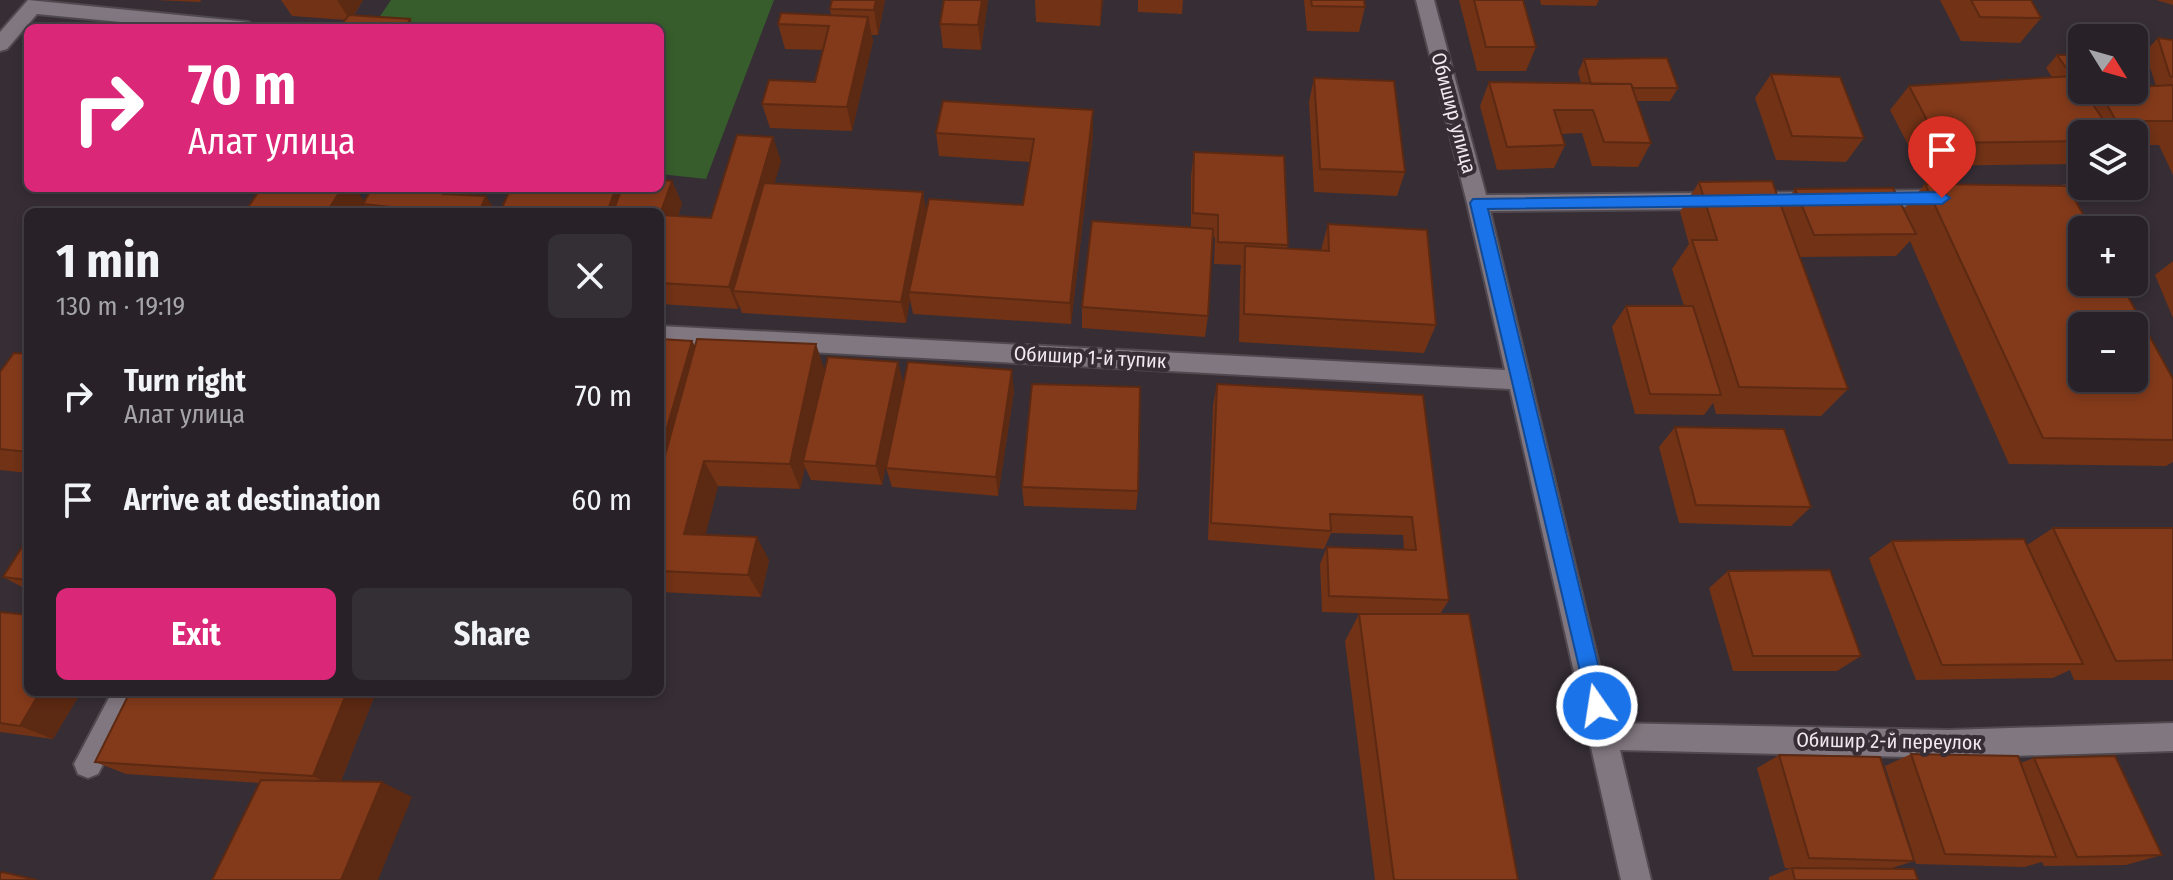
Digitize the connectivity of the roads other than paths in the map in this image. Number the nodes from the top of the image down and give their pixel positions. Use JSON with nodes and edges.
{"nodes":[{"id":1,"x":1425,"y":0,"type":"edge"},
{"id":2,"x":36,"y":4,"type":"edge"},
{"id":3,"x":213,"y":24,"type":"edge"},
{"id":4,"x":0,"y":44,"type":"edge"},
{"id":5,"x":2068,"y":196,"type":"edge"},
{"id":6,"x":2018,"y":197,"type":"edge"},
{"id":7,"x":1970,"y":198,"type":"edge"},
{"id":8,"x":1478,"y":203,"type":"junction"},
{"id":9,"x":664,"y":335,"type":"edge"},
{"id":10,"x":1520,"y":380,"type":"junction"},
{"id":11,"x":125,"y":696,"type":"edge"},
{"id":12,"x":1604,"y":736,"type":"junction"},
{"id":13,"x":2173,"y":737,"type":"edge"},
{"id":14,"x":88,"y":764,"type":"dead end"},
{"id":15,"x":1636,"y":880,"type":"edge"}],
"edges":[{"from":1,"to":8,"type":"street","name":"Обишир улица"},
{"from":2,"to":3,"type":"street"},
{"from":2,"to":4,"type":"street"},
{"from":5,"to":6,"type":"street"},
{"from":7,"to":8,"type":"street"},
{"from":8,"to":10,"type":"street","name":"Обишир улица"},
{"from":9,"to":10,"type":"street","name":"Обишир 1-й тупик"},
{"from":10,"to":12,"type":"street","name":"Обишир улица"},
{"from":11,"to":14,"type":"street"},
{"from":12,"to":13,"type":"street","name":"Обишир 2-й переулок"},
{"from":12,"to":15,"type":"street","name":"Обишир улица"}]}
